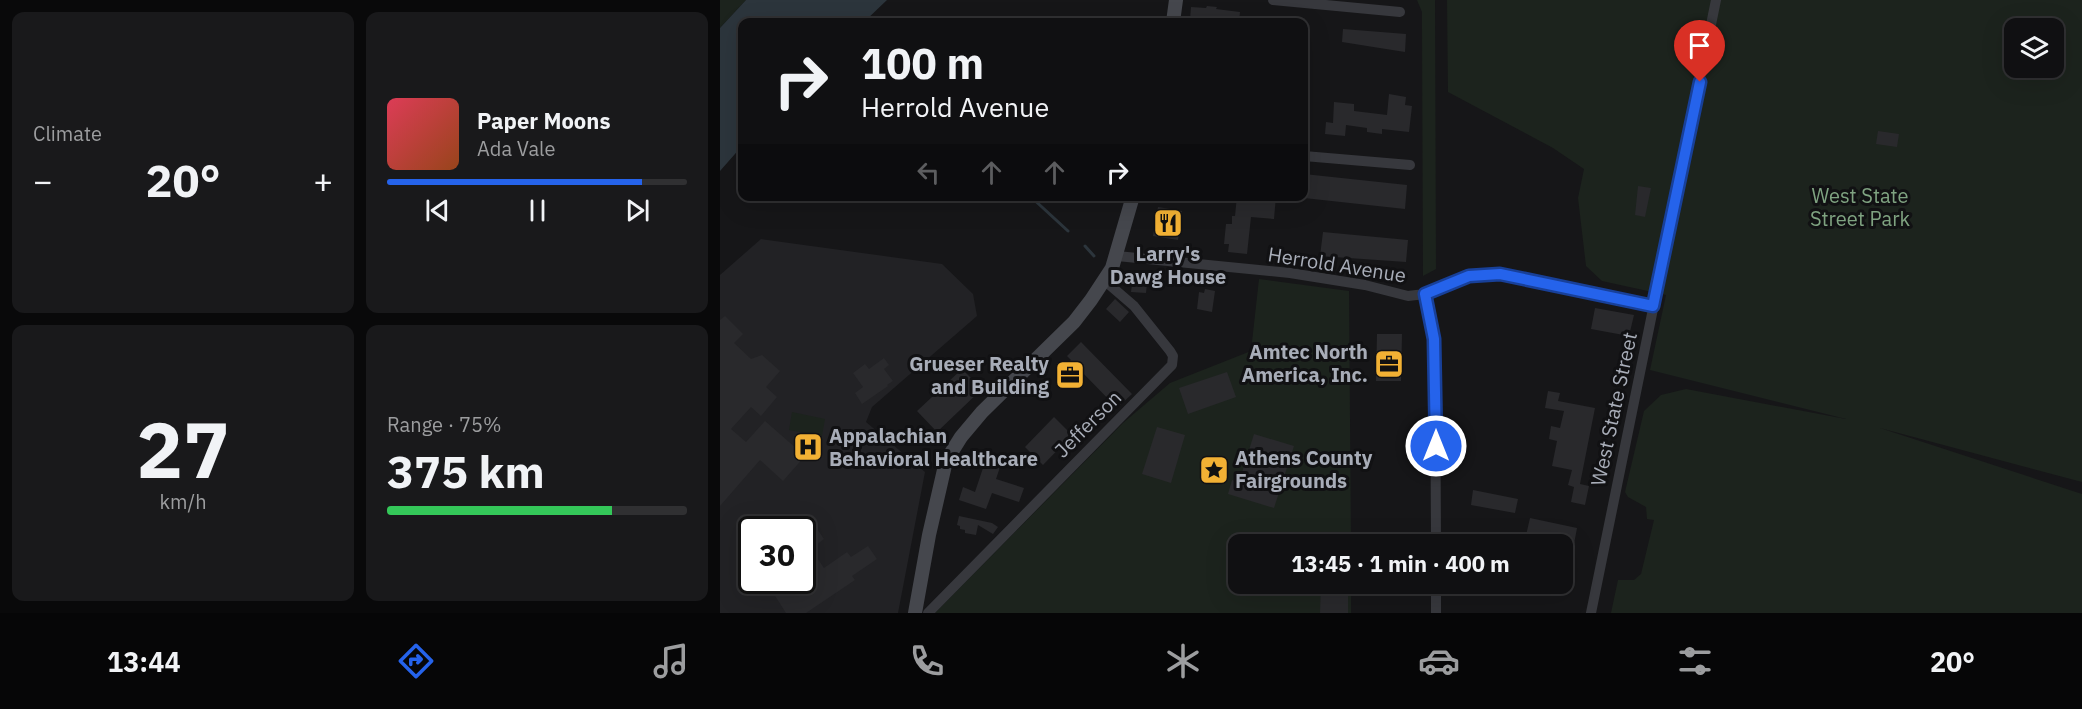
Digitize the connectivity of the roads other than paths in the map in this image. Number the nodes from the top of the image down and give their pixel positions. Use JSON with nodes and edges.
{"nodes":[{"id":1,"x":1176,"y":0,"type":"edge"},
{"id":2,"x":1273,"y":0,"type":"edge"},
{"id":3,"x":1716,"y":0,"type":"edge"},
{"id":4,"x":1400,"y":12,"type":"dead end"},
{"id":5,"x":1174,"y":18,"type":"edge"},
{"id":6,"x":1308,"y":156,"type":"edge"},
{"id":7,"x":1410,"y":165,"type":"dead end"},
{"id":8,"x":1132,"y":201,"type":"edge"},
{"id":9,"x":1116,"y":256,"type":"junction"},
{"id":10,"x":1105,"y":281,"type":"junction"},
{"id":11,"x":1425,"y":294,"type":"junction"},
{"id":12,"x":1653,"y":306,"type":"junction"},
{"id":13,"x":1436,"y":534,"type":"edge"},
{"id":14,"x":1436,"y":594,"type":"edge"},
{"id":15,"x":915,"y":613,"type":"edge"},
{"id":16,"x":927,"y":613,"type":"edge"},
{"id":17,"x":1436,"y":613,"type":"edge"},
{"id":18,"x":1591,"y":613,"type":"edge"}],
"edges":[{"from":1,"to":5,"type":"main road"},
{"from":2,"to":4,"type":"street"},
{"from":3,"to":12,"type":"street","name":"West State Street"},
{"from":6,"to":7,"type":"street"},
{"from":8,"to":9,"type":"main road"},
{"from":9,"to":10,"type":"main road"},
{"from":9,"to":11,"type":"street","name":"Herrold Avenue"},
{"from":10,"to":15,"type":"main road"},
{"from":10,"to":16,"type":"street","name":"Jefferson"},
{"from":11,"to":12,"type":"street","name":"Herrold Avenue"},
{"from":11,"to":13,"type":"street"},
{"from":12,"to":18,"type":"street","name":"West State Street"},
{"from":14,"to":17,"type":"street"}]}
